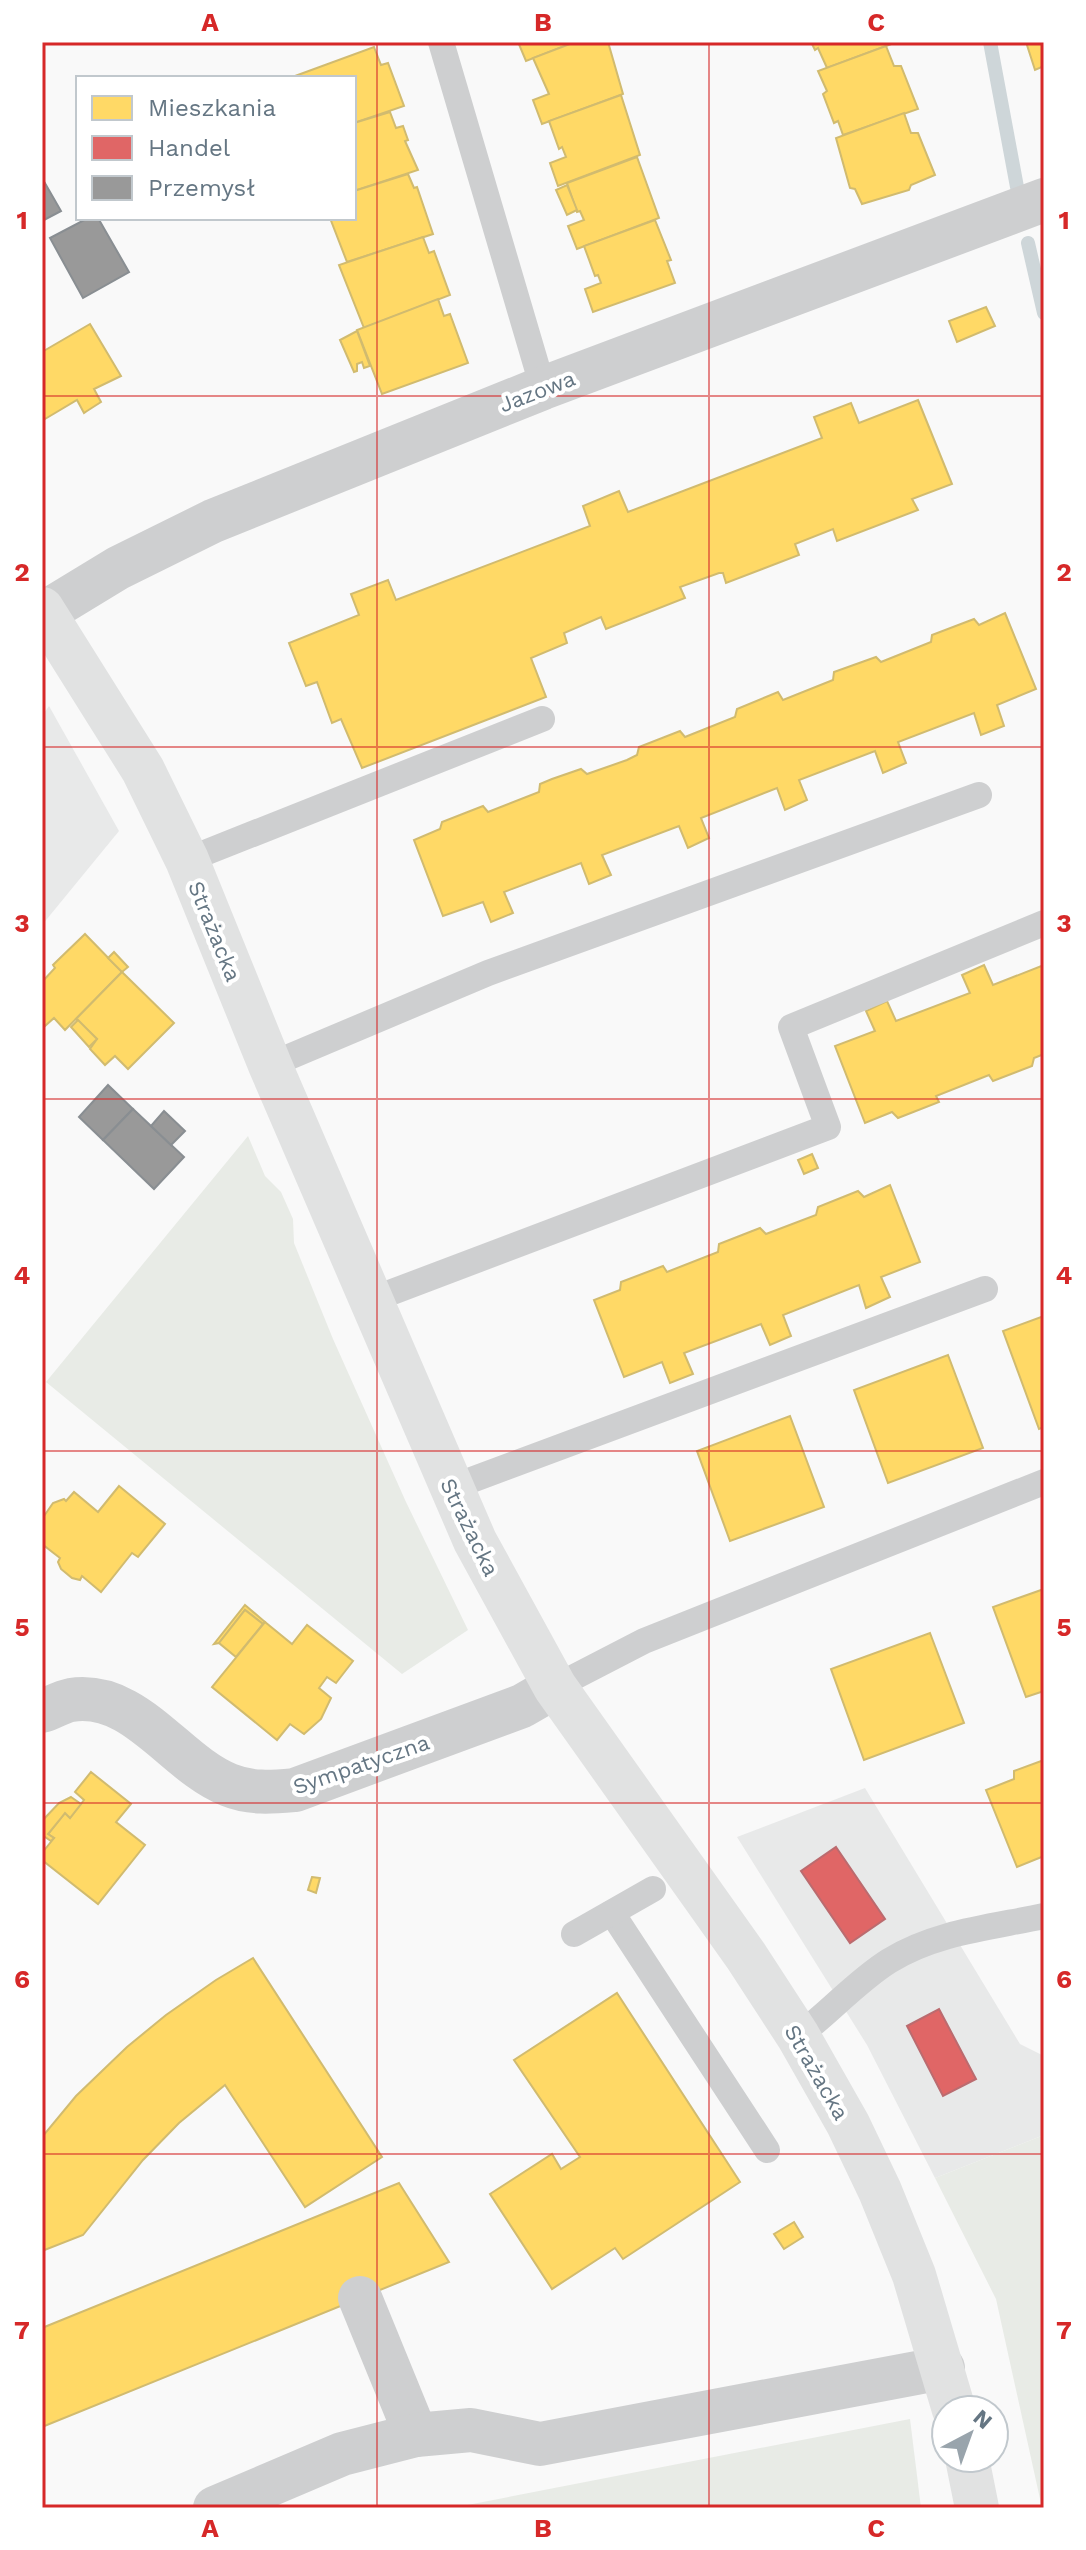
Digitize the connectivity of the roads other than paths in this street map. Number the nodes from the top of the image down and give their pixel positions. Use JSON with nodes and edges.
{"nodes":[{"id":1,"x":441,"y":42,"type":"edge"},
{"id":2,"x":1044,"y":200,"type":"edge"},
{"id":3,"x":543,"y":388,"type":"junction"},
{"id":4,"x":43,"y":611,"type":"edge"},
{"id":5,"x":542,"y":719,"type":"dead end"},
{"id":6,"x":979,"y":795,"type":"dead end"},
{"id":7,"x":187,"y":860,"type":"junction"},
{"id":8,"x":1044,"y":923,"type":"edge"},
{"id":9,"x":270,"y":1065,"type":"junction"},
{"id":10,"x":985,"y":1289,"type":"dead end"},
{"id":11,"x":371,"y":1300,"type":"junction"},
{"id":12,"x":1044,"y":1482,"type":"edge"},
{"id":13,"x":450,"y":1488,"type":"junction"},
{"id":14,"x":555,"y":1687,"type":"junction"},
{"id":15,"x":42,"y":1711,"type":"edge"},
{"id":16,"x":653,"y":1889,"type":"dead end"},
{"id":17,"x":612,"y":1913,"type":"junction"},
{"id":18,"x":1044,"y":1916,"type":"edge"},
{"id":19,"x":574,"y":1934,"type":"dead end"},
{"id":20,"x":798,"y":2036,"type":"junction"},
{"id":21,"x":767,"y":2150,"type":"dead end"},
{"id":22,"x":360,"y":2298,"type":"dead end"},
{"id":23,"x":943,"y":2368,"type":"junction"},
{"id":24,"x":950,"y":2394,"type":"edge"},
{"id":25,"x":416,"y":2435,"type":"junction"},
{"id":26,"x":970,"y":2474,"type":"edge"},
{"id":27,"x":215,"y":2508,"type":"edge"},
{"id":28,"x":977,"y":2508,"type":"edge"}],
"edges":[{"from":1,"to":3,"type":"lane"},
{"from":2,"to":3,"type":"street","name":"Jazowa"},
{"from":3,"to":4,"type":"street","name":"Jazowa"},
{"from":4,"to":7,"type":"street","name":"Strażacka"},
{"from":5,"to":7,"type":"lane"},
{"from":6,"to":9,"type":"lane"},
{"from":7,"to":9,"type":"street","name":"Strażacka"},
{"from":8,"to":11,"type":"lane"},
{"from":9,"to":11,"type":"street","name":"Strażacka"},
{"from":10,"to":13,"type":"lane"},
{"from":11,"to":13,"type":"street","name":"Strażacka"},
{"from":12,"to":14,"type":"lane"},
{"from":13,"to":14,"type":"street","name":"Strażacka"},
{"from":14,"to":15,"type":"street","name":"Sympatyczna"},
{"from":14,"to":20,"type":"street","name":"Strażacka"},
{"from":16,"to":17,"type":"lane"},
{"from":17,"to":19,"type":"lane"},
{"from":17,"to":21,"type":"lane"},
{"from":18,"to":20,"type":"lane"},
{"from":20,"to":23,"type":"street","name":"Strażacka"},
{"from":22,"to":25,"type":"street"},
{"from":23,"to":24,"type":"street","name":"Strażacka"},
{"from":23,"to":25,"type":"street"},
{"from":25,"to":27,"type":"street"},
{"from":26,"to":28,"type":"street"}]}
